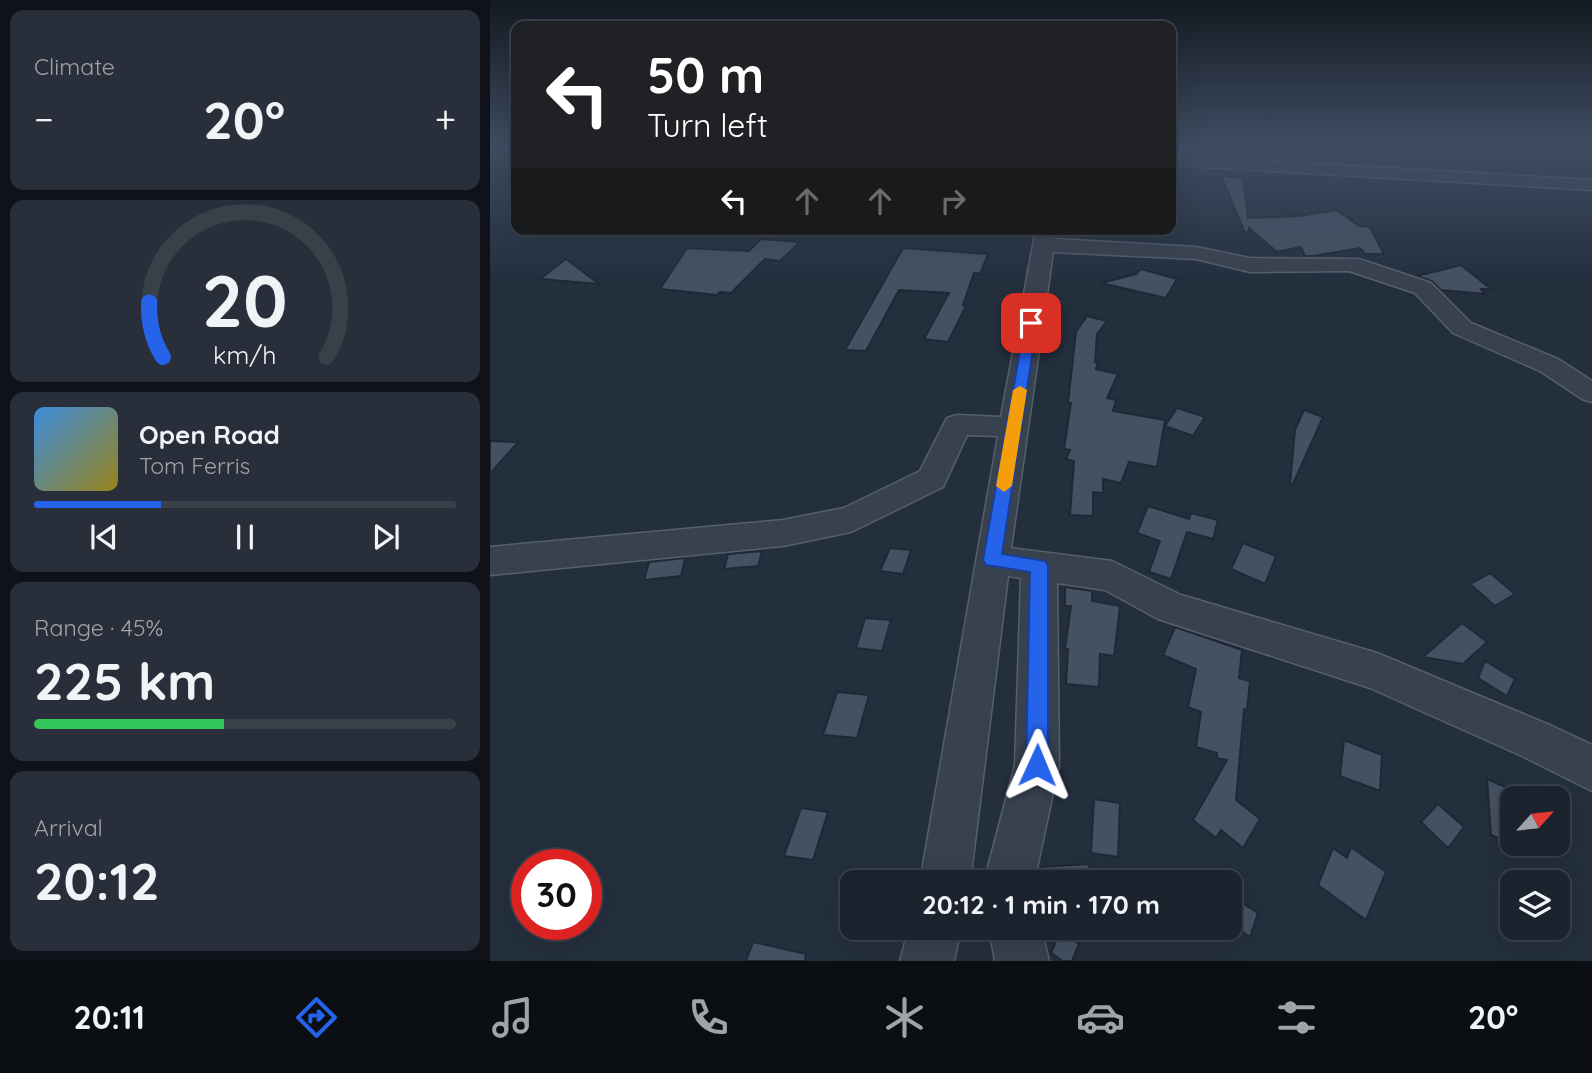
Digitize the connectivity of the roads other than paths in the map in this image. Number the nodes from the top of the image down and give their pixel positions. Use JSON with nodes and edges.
{"nodes":[{"id":1,"x":1045,"y":237,"type":"edge"},
{"id":2,"x":1592,"y":393,"type":"edge"},
{"id":3,"x":1014,"y":426,"type":"junction"},
{"id":4,"x":992,"y":560,"type":"junction"},
{"id":5,"x":490,"y":561,"type":"edge"},
{"id":6,"x":1039,"y":566,"type":"junction"},
{"id":7,"x":1592,"y":769,"type":"edge"},
{"id":8,"x":947,"y":870,"type":"edge"},
{"id":9,"x":1012,"y":870,"type":"edge"},
{"id":10,"x":932,"y":940,"type":"edge"},
{"id":11,"x":1018,"y":940,"type":"edge"},
{"id":12,"x":927,"y":961,"type":"edge"},
{"id":13,"x":1022,"y":961,"type":"edge"}],
"edges":[{"from":1,"to":2,"type":"street"},
{"from":1,"to":3,"type":"street"},
{"from":3,"to":4,"type":"street"},
{"from":3,"to":5,"type":"street"},
{"from":4,"to":6,"type":"street"},
{"from":4,"to":8,"type":"street"},
{"from":6,"to":7,"type":"street"},
{"from":6,"to":9,"type":"street"},
{"from":10,"to":12,"type":"street"},
{"from":11,"to":13,"type":"street"}]}
